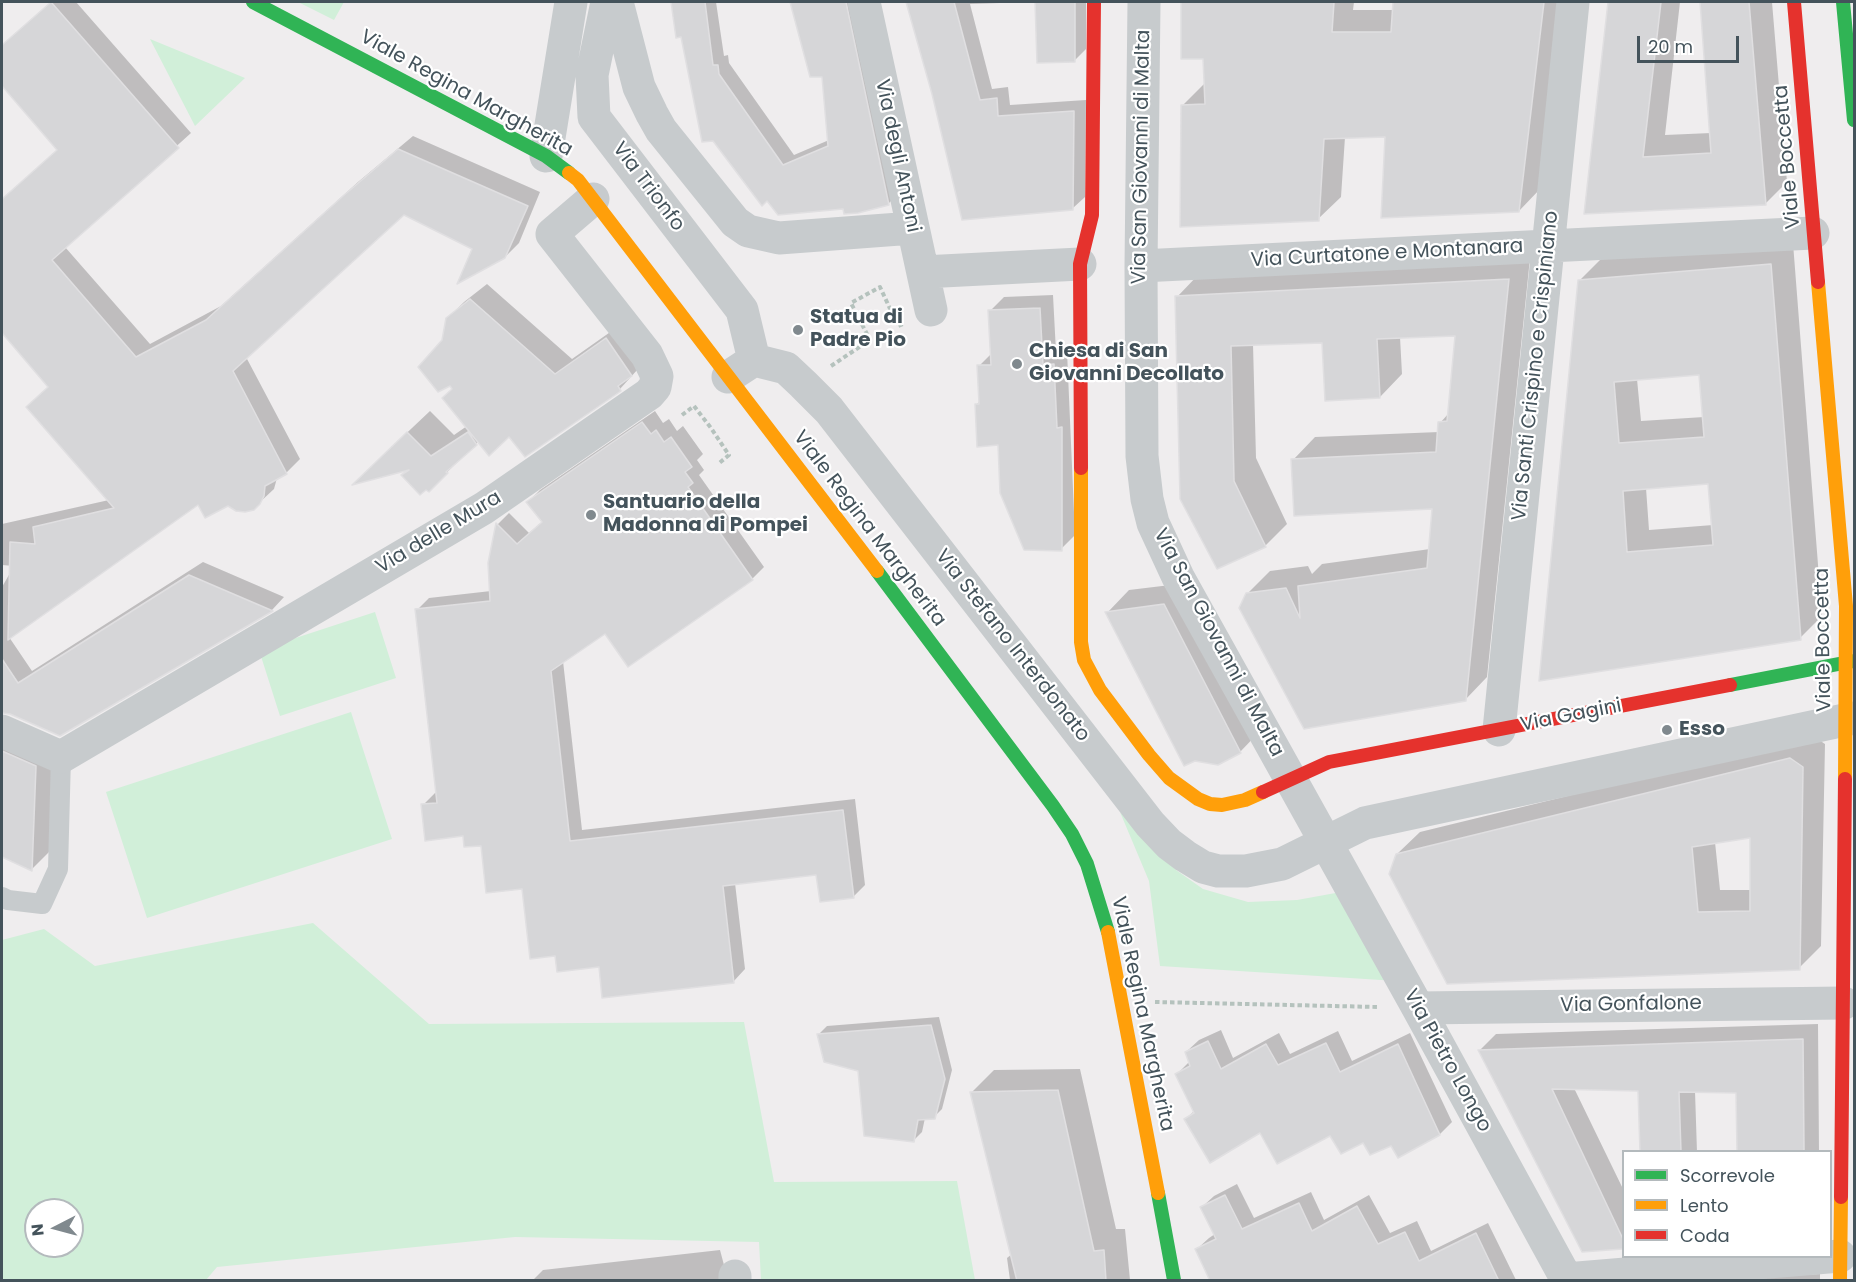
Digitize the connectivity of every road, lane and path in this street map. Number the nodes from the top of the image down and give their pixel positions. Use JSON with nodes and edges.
{"nodes":[{"id":1,"x":253,"y":2,"type":"edge"},
{"id":2,"x":571,"y":2,"type":"edge"},
{"id":3,"x":607,"y":2,"type":"edge"},
{"id":4,"x":617,"y":2,"type":"edge"},
{"id":5,"x":864,"y":2,"type":"edge"},
{"id":6,"x":1094,"y":2,"type":"edge"},
{"id":7,"x":1144,"y":2,"type":"edge"},
{"id":8,"x":1573,"y":2,"type":"edge"},
{"id":9,"x":1794,"y":2,"type":"edge"},
{"id":10,"x":1843,"y":2,"type":"edge"},
{"id":11,"x":1852,"y":70,"type":"edge"},
{"id":12,"x":1854,"y":120,"type":"edge"},
{"id":13,"x":546,"y":156,"type":"junction"},
{"id":14,"x":593,"y":199,"type":"junction"},
{"id":15,"x":913,"y":228,"type":"junction"},
{"id":16,"x":1813,"y":233,"type":"junction"},
{"id":17,"x":1548,"y":246,"type":"junction"},
{"id":18,"x":1080,"y":264,"type":"junction"},
{"id":19,"x":1141,"y":266,"type":"junction"},
{"id":20,"x":923,"y":272,"type":"junction"},
{"id":21,"x":931,"y":310,"type":"joint"},
{"id":22,"x":741,"y":368,"type":"junction"},
{"id":23,"x":803,"y":384,"type":"junction"},
{"id":24,"x":682,"y":415,"type":"dead end"},
{"id":25,"x":716,"y":424,"type":"dead end"},
{"id":26,"x":711,"y":428,"type":"junction"},
{"id":27,"x":718,"y":464,"type":"dead end"},
{"id":28,"x":1850,"y":648,"type":"edge"},
{"id":29,"x":1850,"y":719,"type":"edge"},
{"id":30,"x":1499,"y":730,"type":"junction"},
{"id":31,"x":2,"y":731,"type":"edge"},
{"id":32,"x":61,"y":757,"type":"junction"},
{"id":33,"x":1290,"y":779,"type":"junction"},
{"id":34,"x":1326,"y":843,"type":"junction"},
{"id":35,"x":2,"y":897,"type":"edge"},
{"id":36,"x":1123,"y":1001,"type":"junction"},
{"id":37,"x":1844,"y":1003,"type":"junction"},
{"id":38,"x":1418,"y":1008,"type":"junction"},
{"id":39,"x":1840,"y":1268,"type":"edge"},
{"id":40,"x":1566,"y":1280,"type":"edge"},
{"id":41,"x":1174,"y":1281,"type":"edge"}],
"edges":[{"from":1,"to":13,"type":"main road","name":"Viale Regina Margherita"},
{"from":2,"to":13,"type":"street"},
{"from":3,"to":22,"type":"street","name":"Via Trionfo"},
{"from":4,"to":15,"type":"street"},
{"from":5,"to":15,"type":"street","name":"Via degli Antoni"},
{"from":6,"to":18,"type":"main road","name":"Via Gagini"},
{"from":7,"to":19,"type":"street","name":"Via San Giovanni di Malta"},
{"from":8,"to":17,"type":"street","name":"Via Santi Crispino e Crispiniano"},
{"from":9,"to":16,"type":"main road","name":"Viale Boccetta"},
{"from":10,"to":11,"type":"main road"},
{"from":11,"to":12,"type":"main road"},
{"from":13,"to":14,"type":"main road","name":"Viale Regina Margherita"},
{"from":14,"to":22,"type":"main road","name":"Viale Regina Margherita"},
{"from":14,"to":32,"type":"street","name":"Via delle Mura"},
{"from":15,"to":20,"type":"street","name":"Via degli Antoni"},
{"from":16,"to":17,"type":"street","name":"Via Curtatone e Montanara"},
{"from":16,"to":28,"type":"main road","name":"Viale Boccetta"},
{"from":17,"to":19,"type":"street","name":"Via Curtatone e Montanara"},
{"from":17,"to":30,"type":"street","name":"Via Santi Crispino e Crispiniano"},
{"from":18,"to":20,"type":"street"},
{"from":18,"to":33,"type":"main road","name":"Via Gagini"},
{"from":19,"to":33,"type":"street","name":"Via San Giovanni di Malta"},
{"from":20,"to":21,"type":"street","name":"Via degli Antoni"},
{"from":21,"to":23,"type":"path"},
{"from":22,"to":23,"type":"street","name":"Via Stefano Interdonato"},
{"from":22,"to":36,"type":"main road","name":"Viale Regina Margherita"},
{"from":23,"to":34,"type":"street","name":"Via Stefano Interdonato"},
{"from":24,"to":26,"type":"path"},
{"from":25,"to":26,"type":"path"},
{"from":26,"to":27,"type":"path"},
{"from":28,"to":29,"type":"main road","name":"Viale Boccetta"},
{"from":28,"to":30,"type":"main road","name":"Via Gagini"},
{"from":29,"to":34,"type":"street"},
{"from":29,"to":37,"type":"main road","name":"Viale Boccetta"},
{"from":30,"to":33,"type":"main road","name":"Via Gagini"},
{"from":31,"to":32,"type":"street"},
{"from":32,"to":35,"type":"lane"},
{"from":33,"to":34,"type":"street","name":"Via San Giovanni di Malta"},
{"from":34,"to":38,"type":"street","name":"Via Pietro Longo"},
{"from":36,"to":38,"type":"path"},
{"from":36,"to":41,"type":"main road","name":"Viale Regina Margherita"},
{"from":37,"to":38,"type":"street","name":"Via Gonfalone"},
{"from":37,"to":39,"type":"main road","name":"Viale Boccetta"},
{"from":38,"to":40,"type":"street","name":"Via Pietro Longo"},
{"from":39,"to":40,"type":"street"}]}
